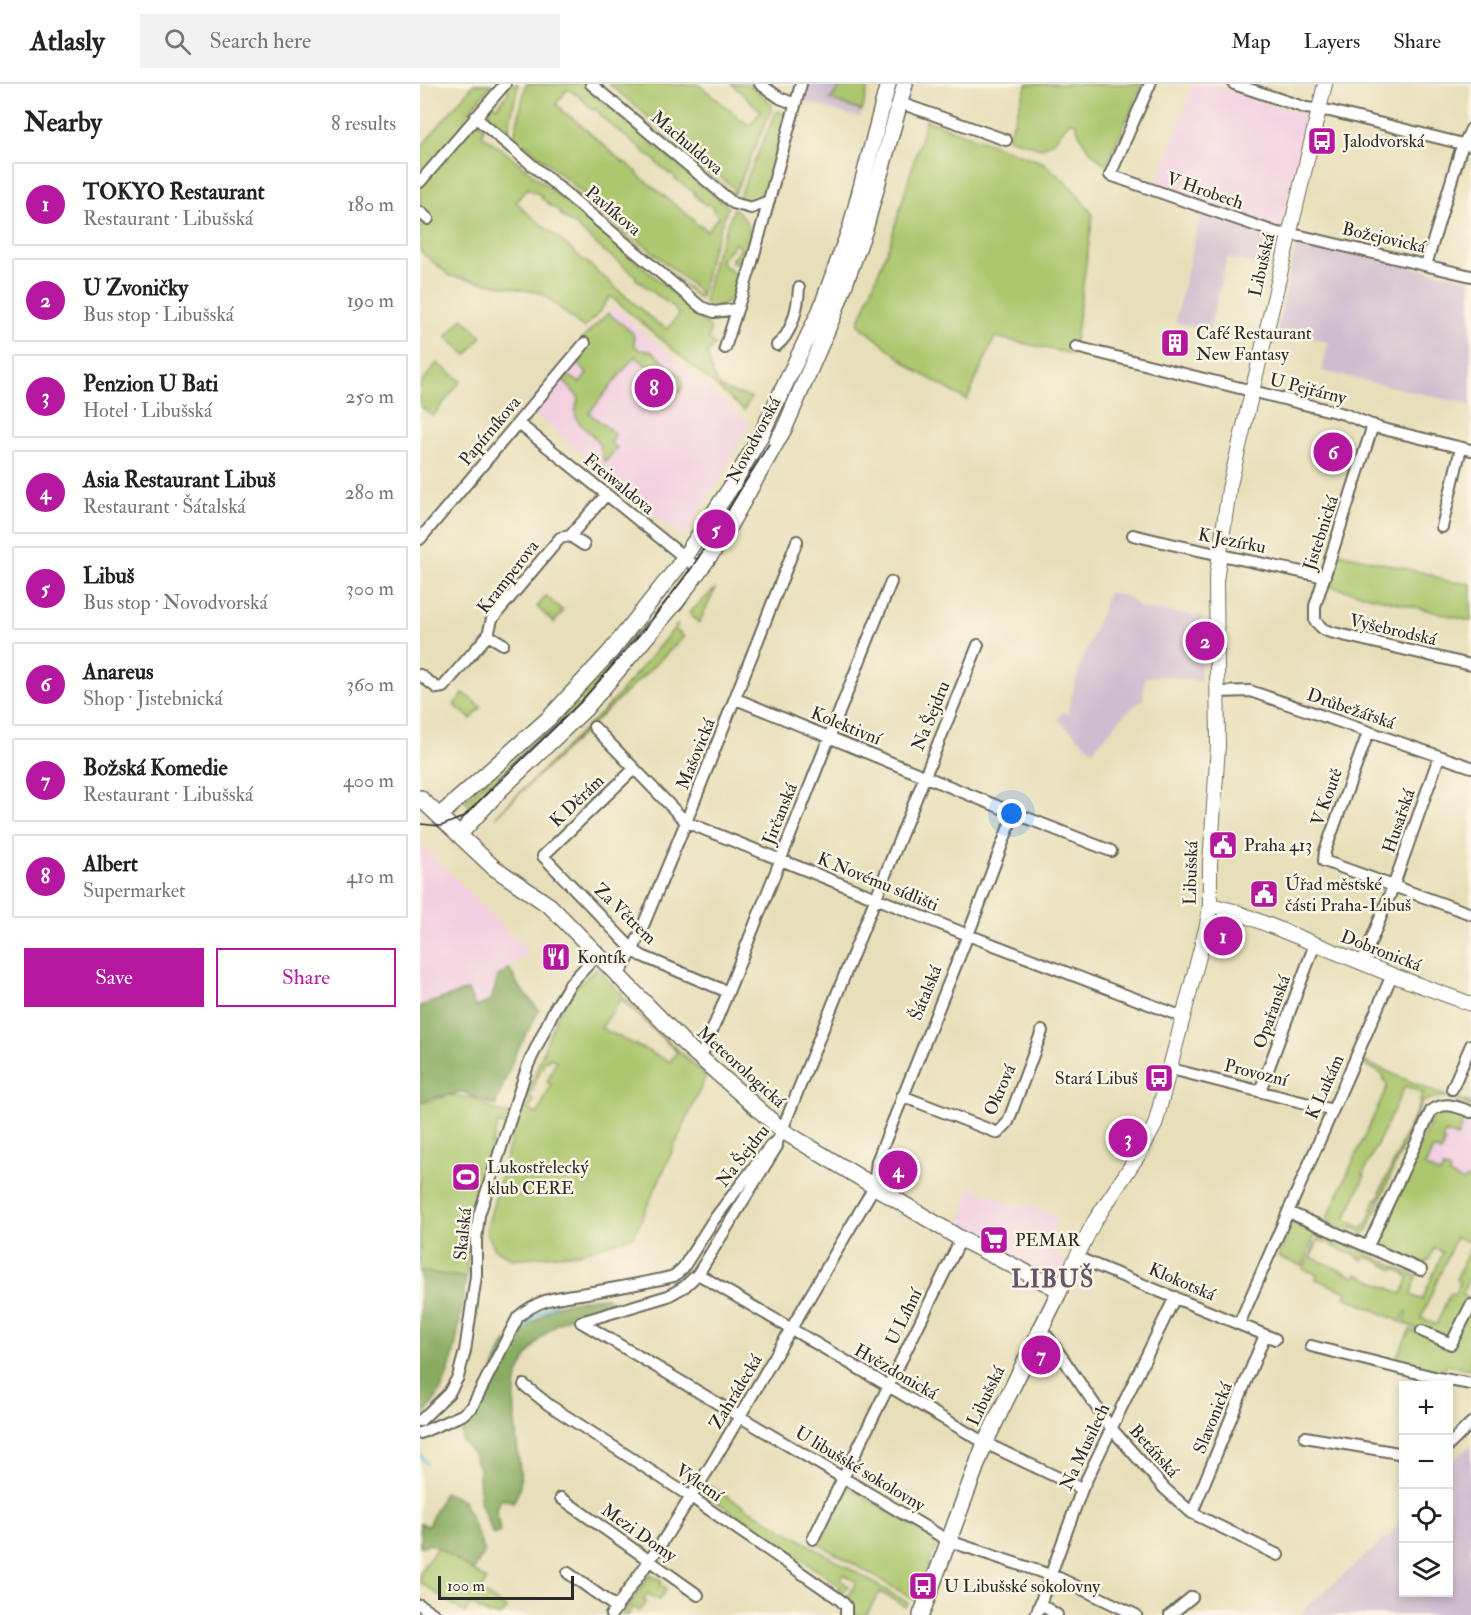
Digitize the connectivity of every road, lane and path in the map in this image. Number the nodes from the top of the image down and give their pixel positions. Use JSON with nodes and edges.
{"nodes":[{"id":1,"x":505,"y":84,"type":"edge"},
{"id":2,"x":591,"y":84,"type":"edge"},
{"id":3,"x":760,"y":84,"type":"edge"},
{"id":4,"x":801,"y":84,"type":"edge"},
{"id":5,"x":888,"y":84,"type":"edge"},
{"id":6,"x":905,"y":84,"type":"edge"},
{"id":7,"x":1150,"y":84,"type":"edge"},
{"id":8,"x":1234,"y":84,"type":"edge"},
{"id":9,"x":1325,"y":84,"type":"edge"},
{"id":10,"x":900,"y":103,"type":"junction"},
{"id":11,"x":795,"y":104,"type":"junction"},
{"id":12,"x":1318,"y":110,"type":"junction"},
{"id":13,"x":476,"y":117,"type":"junction"},
{"id":14,"x":1471,"y":129,"type":"edge"},
{"id":15,"x":1006,"y":140,"type":"dead end"},
{"id":16,"x":1467,"y":144,"type":"edge"},
{"id":17,"x":420,"y":182,"type":"edge"},
{"id":18,"x":769,"y":201,"type":"junction"},
{"id":19,"x":1289,"y":235,"type":"junction"},
{"id":20,"x":1426,"y":264,"type":"junction"},
{"id":21,"x":1471,"y":276,"type":"edge"},
{"id":22,"x":799,"y":288,"type":"dead end"},
{"id":23,"x":737,"y":309,"type":"junction"},
{"id":24,"x":585,"y":343,"type":"dead end"},
{"id":25,"x":777,"y":345,"type":"dead end"},
{"id":26,"x":1076,"y":347,"type":"dead end"},
{"id":27,"x":725,"y":348,"type":"dead end"},
{"id":28,"x":1252,"y":392,"type":"junction"},
{"id":29,"x":518,"y":423,"type":"junction"},
{"id":30,"x":1372,"y":425,"type":"junction"},
{"id":31,"x":1466,"y":449,"type":"edge"},
{"id":32,"x":606,"y":495,"type":"junction"},
{"id":33,"x":1442,"y":526,"type":"dead end"},
{"id":34,"x":1133,"y":535,"type":"dead end"},
{"id":35,"x":570,"y":536,"type":"junction"},
{"id":36,"x":420,"y":539,"type":"edge"},
{"id":37,"x":797,"y":541,"type":"dead end"},
{"id":38,"x":584,"y":545,"type":"dead end"},
{"id":39,"x":1218,"y":555,"type":"junction"},
{"id":40,"x":684,"y":558,"type":"junction"},
{"id":41,"x":700,"y":570,"type":"junction"},
{"id":42,"x":1325,"y":577,"type":"junction"},
{"id":43,"x":891,"y":582,"type":"dead end"},
{"id":44,"x":1314,"y":617,"type":"joint"},
{"id":45,"x":488,"y":635,"type":"junction"},
{"id":46,"x":503,"y":644,"type":"dead end"},
{"id":47,"x":978,"y":645,"type":"dead end"},
{"id":48,"x":1471,"y":666,"type":"edge"},
{"id":49,"x":420,"y":675,"type":"edge"},
{"id":50,"x":1218,"y":692,"type":"junction"},
{"id":51,"x":736,"y":699,"type":"junction"},
{"id":52,"x":594,"y":727,"type":"dead end"},
{"id":53,"x":1368,"y":733,"type":"junction"},
{"id":54,"x":829,"y":737,"type":"junction"},
{"id":55,"x":1439,"y":757,"type":"junction"},
{"id":56,"x":1471,"y":767,"type":"edge"},
{"id":57,"x":634,"y":769,"type":"junction"},
{"id":58,"x":925,"y":776,"type":"junction"},
{"id":59,"x":420,"y":798,"type":"edge"},
{"id":60,"x":1014,"y":813,"type":"junction"},
{"id":61,"x":439,"y":816,"type":"junction"},
{"id":62,"x":686,"y":822,"type":"junction"},
{"id":63,"x":459,"y":835,"type":"junction"},
{"id":64,"x":1112,"y":851,"type":"dead end"},
{"id":65,"x":543,"y":856,"type":"joint"},
{"id":66,"x":779,"y":860,"type":"junction"},
{"id":67,"x":1393,"y":887,"type":"junction"},
{"id":68,"x":875,"y":898,"type":"junction"},
{"id":69,"x":1210,"y":905,"type":"junction"},
{"id":70,"x":1471,"y":914,"type":"edge"},
{"id":71,"x":968,"y":935,"type":"junction"},
{"id":72,"x":1315,"y":944,"type":"junction"},
{"id":73,"x":633,"y":950,"type":"junction"},
{"id":74,"x":597,"y":955,"type":"junction"},
{"id":75,"x":1362,"y":963,"type":"junction"},
{"id":76,"x":1392,"y":975,"type":"junction"},
{"id":77,"x":618,"y":976,"type":"junction"},
{"id":78,"x":729,"y":992,"type":"junction"},
{"id":79,"x":1471,"y":1004,"type":"edge"},
{"id":80,"x":1183,"y":1017,"type":"junction"},
{"id":81,"x":1042,"y":1030,"type":"dead end"},
{"id":82,"x":1471,"y":1045,"type":"edge"},
{"id":83,"x":699,"y":1056,"type":"junction"},
{"id":84,"x":1171,"y":1069,"type":"junction"},
{"id":85,"x":1452,"y":1089,"type":"dead end"},
{"id":86,"x":1260,"y":1091,"type":"junction"},
{"id":87,"x":902,"y":1096,"type":"junction"},
{"id":88,"x":1333,"y":1110,"type":"junction"},
{"id":89,"x":1471,"y":1112,"type":"edge"},
{"id":90,"x":781,"y":1136,"type":"junction"},
{"id":91,"x":874,"y":1186,"type":"junction"},
{"id":92,"x":1288,"y":1212,"type":"junction"},
{"id":93,"x":961,"y":1239,"type":"junction"},
{"id":94,"x":1368,"y":1246,"type":"junction"},
{"id":95,"x":1076,"y":1257,"type":"junction"},
{"id":96,"x":1421,"y":1270,"type":"dead end"},
{"id":97,"x":698,"y":1274,"type":"junction"},
{"id":98,"x":1060,"y":1290,"type":"junction"},
{"id":99,"x":1175,"y":1297,"type":"junction"},
{"id":100,"x":1471,"y":1305,"type":"edge"},
{"id":101,"x":1239,"y":1324,"type":"junction"},
{"id":102,"x":791,"y":1330,"type":"junction"},
{"id":103,"x":1040,"y":1330,"type":"junction"},
{"id":104,"x":1422,"y":1331,"type":"dead end"},
{"id":105,"x":1270,"y":1337,"type":"joint"},
{"id":106,"x":1311,"y":1346,"type":"dead end"},
{"id":107,"x":1471,"y":1384,"type":"edge"},
{"id":108,"x":524,"y":1385,"type":"dead end"},
{"id":109,"x":888,"y":1387,"type":"junction"},
{"id":110,"x":740,"y":1417,"type":"junction"},
{"id":111,"x":420,"y":1421,"type":"edge"},
{"id":112,"x":1471,"y":1423,"type":"edge"},
{"id":113,"x":1111,"y":1428,"type":"junction"},
{"id":114,"x":420,"y":1433,"type":"edge"},
{"id":115,"x":1305,"y":1437,"type":"dead end"},
{"id":116,"x":1453,"y":1442,"type":"edge"},
{"id":117,"x":985,"y":1443,"type":"junction"},
{"id":118,"x":1399,"y":1453,"type":"edge"},
{"id":119,"x":844,"y":1478,"type":"junction"},
{"id":120,"x":1082,"y":1489,"type":"junction"},
{"id":121,"x":691,"y":1497,"type":"junction"},
{"id":122,"x":561,"y":1498,"type":"dead end"},
{"id":123,"x":1192,"y":1514,"type":"junction"},
{"id":124,"x":813,"y":1539,"type":"dead end"},
{"id":125,"x":949,"y":1541,"type":"junction"},
{"id":126,"x":1278,"y":1555,"type":"dead end"},
{"id":127,"x":649,"y":1561,"type":"junction"},
{"id":128,"x":568,"y":1573,"type":"dead end"},
{"id":129,"x":1049,"y":1575,"type":"junction"},
{"id":130,"x":698,"y":1595,"type":"dead end"},
{"id":131,"x":1192,"y":1596,"type":"dead end"},
{"id":132,"x":1040,"y":1604,"type":"junction"},
{"id":133,"x":420,"y":1605,"type":"edge"},
{"id":134,"x":614,"y":1612,"type":"edge"},
{"id":135,"x":435,"y":1615,"type":"edge"},
{"id":136,"x":846,"y":1615,"type":"edge"},
{"id":137,"x":921,"y":1615,"type":"edge"},
{"id":138,"x":1036,"y":1615,"type":"edge"},
{"id":139,"x":1057,"y":1615,"type":"edge"},
{"id":140,"x":1136,"y":1615,"type":"edge"},
{"id":141,"x":1170,"y":1615,"type":"edge"}],
"edges":[{"from":1,"to":13,"type":"street"},
{"from":2,"to":18,"type":"street","name":"Machuldova"},
{"from":3,"to":11,"type":"street"},
{"from":4,"to":11,"type":"street"},
{"from":5,"to":40,"type":"main road","name":"Novodvorská"},
{"from":6,"to":10,"type":"main road","name":"Novodvorská"},
{"from":7,"to":19,"type":"street","name":"V Hrobech"},
{"from":8,"to":12,"type":"street"},
{"from":9,"to":12,"type":"street","name":"Libušská"},
{"from":10,"to":15,"type":"street"},
{"from":10,"to":41,"type":"main road","name":"Novodvorská"},
{"from":11,"to":18,"type":"street"},
{"from":12,"to":16,"type":"street"},
{"from":12,"to":19,"type":"street","name":"Libušská"},
{"from":13,"to":17,"type":"street"},
{"from":13,"to":23,"type":"street","name":"Pavlíkova"},
{"from":14,"to":16,"type":"street"},
{"from":16,"to":20,"type":"street"},
{"from":18,"to":23,"type":"street"},
{"from":19,"to":20,"type":"street","name":"Božejovická"},
{"from":19,"to":28,"type":"street","name":"Libušská"},
{"from":20,"to":21,"type":"street","name":"Božejovická"},
{"from":22,"to":25,"type":"street"},
{"from":23,"to":27,"type":"street"},
{"from":24,"to":29,"type":"street","name":"Papírníkova"},
{"from":26,"to":28,"type":"street","name":"U Pejřárny"},
{"from":28,"to":30,"type":"street","name":"U Pejřárny"},
{"from":28,"to":39,"type":"street","name":"Libušská"},
{"from":29,"to":32,"type":"street","name":"Freiwaldova"},
{"from":29,"to":36,"type":"street","name":"Papírníkova"},
{"from":30,"to":31,"type":"street","name":"U Pejřárny"},
{"from":30,"to":42,"type":"street","name":"Jistebnická"},
{"from":31,"to":33,"type":"street","name":"U Pejřárny"},
{"from":32,"to":35,"type":"street","name":"Kramperova"},
{"from":32,"to":40,"type":"street","name":"Freiwaldova"},
{"from":34,"to":39,"type":"street","name":"K Jezírku"},
{"from":35,"to":38,"type":"street"},
{"from":35,"to":45,"type":"street","name":"Kramperova"},
{"from":37,"to":51,"type":"street","name":"Mašovická"},
{"from":39,"to":42,"type":"street","name":"K Jezírku"},
{"from":39,"to":50,"type":"street","name":"Libušská"},
{"from":40,"to":41,"type":"street","name":"Freiwaldova"},
{"from":40,"to":61,"type":"main road","name":"Novodvorská"},
{"from":41,"to":63,"type":"main road","name":"Novodvorská"},
{"from":42,"to":44,"type":"street","name":"Jistebnická"},
{"from":43,"to":54,"type":"street","name":"Jirčanská"},
{"from":44,"to":48,"type":"street","name":"Vyšebrodská"},
{"from":45,"to":46,"type":"street"},
{"from":45,"to":49,"type":"street","name":"Kramperova"},
{"from":47,"to":58,"type":"street","name":"Na Šejdru"},
{"from":50,"to":53,"type":"street","name":"Drůbežářská"},
{"from":50,"to":69,"type":"street","name":"Libušská"},
{"from":51,"to":54,"type":"street","name":"Kolektivní"},
{"from":51,"to":62,"type":"street","name":"Mašovická"},
{"from":52,"to":57,"type":"street","name":"K Novému sídlišti"},
{"from":53,"to":55,"type":"street","name":"Drůbežářská"},
{"from":53,"to":67,"type":"street","name":"V Koutě"},
{"from":54,"to":58,"type":"street","name":"Kolektivní"},
{"from":54,"to":66,"type":"street","name":"Jirčanská"},
{"from":55,"to":56,"type":"street","name":"Drůbežářská"},
{"from":55,"to":67,"type":"street","name":"Husařská"},
{"from":57,"to":62,"type":"street","name":"K Novému sídlišti"},
{"from":57,"to":65,"type":"street","name":"K Děrám"},
{"from":58,"to":60,"type":"street","name":"Kolektivní"},
{"from":58,"to":68,"type":"street","name":"Na Šejdru"},
{"from":59,"to":61,"type":"main road","name":"Meteorologická"},
{"from":60,"to":64,"type":"street","name":"Kolektivní"},
{"from":60,"to":71,"type":"street","name":"Šátalská"},
{"from":61,"to":63,"type":"main road","name":"Meteorologická"},
{"from":62,"to":66,"type":"street","name":"K Novému sídlišti"},
{"from":62,"to":73,"type":"street","name":"Mašovická"},
{"from":63,"to":74,"type":"main road","name":"Meteorologická"},
{"from":65,"to":73,"type":"street","name":"Za Větrem"},
{"from":66,"to":68,"type":"street","name":"K Novému sídlišti"},
{"from":66,"to":78,"type":"street","name":"Jirčanská"},
{"from":67,"to":70,"type":"street","name":"V Koutě"},
{"from":67,"to":75,"type":"street","name":"Husařská"},
{"from":68,"to":71,"type":"street","name":"K Novému sídlišti"},
{"from":68,"to":90,"type":"street","name":"Na Šejdru"},
{"from":69,"to":72,"type":"street","name":"Dobronická"},
{"from":69,"to":80,"type":"street","name":"Libušská"},
{"from":71,"to":80,"type":"street","name":"K Novému sídlišti"},
{"from":71,"to":87,"type":"street","name":"Šátalská"},
{"from":72,"to":75,"type":"street","name":"Dobronická"},
{"from":72,"to":86,"type":"street","name":"Opařanská"},
{"from":73,"to":77,"type":"street","name":"Mašovická"},
{"from":73,"to":78,"type":"street","name":"Za Větrem"},
{"from":74,"to":77,"type":"main road","name":"Meteorologická"},
{"from":74,"to":111,"type":"street","name":"Skalská"},
{"from":75,"to":76,"type":"street","name":"Dobronická"},
{"from":76,"to":79,"type":"street","name":"Dobronická"},
{"from":76,"to":88,"type":"street","name":"K Lukám"},
{"from":77,"to":83,"type":"main road","name":"Meteorologická"},
{"from":78,"to":83,"type":"street","name":"Jirčanská"},
{"from":80,"to":84,"type":"street","name":"Libušská"},
{"from":81,"to":87,"type":"street","name":"Okrová"},
{"from":82,"to":85,"type":"street"},
{"from":83,"to":90,"type":"main road","name":"Meteorologická"},
{"from":84,"to":86,"type":"street","name":"Provozní"},
{"from":84,"to":95,"type":"street","name":"Libušská"},
{"from":86,"to":88,"type":"street","name":"Provozní"},
{"from":87,"to":91,"type":"street","name":"Šátalská"},
{"from":88,"to":92,"type":"street","name":"K Lukám"},
{"from":89,"to":94,"type":"street"},
{"from":90,"to":91,"type":"main road","name":"Meteorologická"},
{"from":90,"to":97,"type":"street"},
{"from":90,"to":114,"type":"street","name":"Na Šejdru"},
{"from":91,"to":93,"type":"main road","name":"Meteorologická"},
{"from":91,"to":102,"type":"street","name":"Zahrádecká"},
{"from":92,"to":94,"type":"street"},
{"from":92,"to":101,"type":"street","name":"K Lukám"},
{"from":93,"to":98,"type":"main road","name":"Meteorologická"},
{"from":93,"to":109,"type":"street","name":"U Líhní"},
{"from":94,"to":96,"type":"street"},
{"from":95,"to":98,"type":"street","name":"Libušská"},
{"from":95,"to":99,"type":"street","name":"Klokotská"},
{"from":97,"to":102,"type":"street","name":"Hvězdonická"},
{"from":97,"to":110,"type":"street","name":"U libušské sokolovny"},
{"from":98,"to":103,"type":"main road","name":"Libušská"},
{"from":99,"to":101,"type":"street","name":"Klokotská"},
{"from":99,"to":113,"type":"street","name":"Na Musilech"},
{"from":100,"to":104,"type":"street"},
{"from":101,"to":105,"type":"street","name":"Klokotská"},
{"from":102,"to":109,"type":"street","name":"Hvězdonická"},
{"from":102,"to":110,"type":"street","name":"Zahrádecká"},
{"from":103,"to":113,"type":"street","name":"Betáňská"},
{"from":103,"to":117,"type":"main road","name":"Libušská"},
{"from":105,"to":123,"type":"street","name":"Slavonická"},
{"from":106,"to":107,"type":"street"},
{"from":108,"to":121,"type":"street","name":"Výletní"},
{"from":109,"to":117,"type":"street","name":"Hvězdonická"},
{"from":109,"to":119,"type":"street","name":"U Líhní"},
{"from":110,"to":119,"type":"street","name":"U libušské sokolovny"},
{"from":110,"to":121,"type":"street","name":"Zahrádecká"},
{"from":112,"to":116,"type":"street"},
{"from":113,"to":120,"type":"street","name":"Na Musilech"},
{"from":113,"to":123,"type":"street","name":"Betáňská"},
{"from":115,"to":118,"type":"street"},
{"from":117,"to":120,"type":"street","name":"Hvězdonická"},
{"from":117,"to":125,"type":"main road","name":"Libušská"},
{"from":119,"to":124,"type":"street","name":"U Líhní"},
{"from":119,"to":125,"type":"street","name":"U libušské sokolovny"},
{"from":120,"to":129,"type":"street","name":"Na Musilech"},
{"from":121,"to":127,"type":"street","name":"Zahrádecká"},
{"from":121,"to":136,"type":"street","name":"Výletní"},
{"from":122,"to":127,"type":"street","name":"Mezi Domy"},
{"from":123,"to":126,"type":"street","name":"Betáňská"},
{"from":125,"to":129,"type":"street","name":"U libušské sokolovny"},
{"from":125,"to":137,"type":"main road","name":"Libušská"},
{"from":127,"to":130,"type":"street","name":"Mezi Domy"},
{"from":127,"to":134,"type":"street","name":"Zahrádecká"},
{"from":128,"to":134,"type":"street","name":"Zahrádecká"},
{"from":129,"to":132,"type":"street","name":"Na Musilech"},
{"from":129,"to":140,"type":"street","name":"U libušské sokolovny"},
{"from":131,"to":141,"type":"street"},
{"from":132,"to":138,"type":"street","name":"Na Musilech"},
{"from":132,"to":139,"type":"street"},
{"from":133,"to":135,"type":"street"}]}
